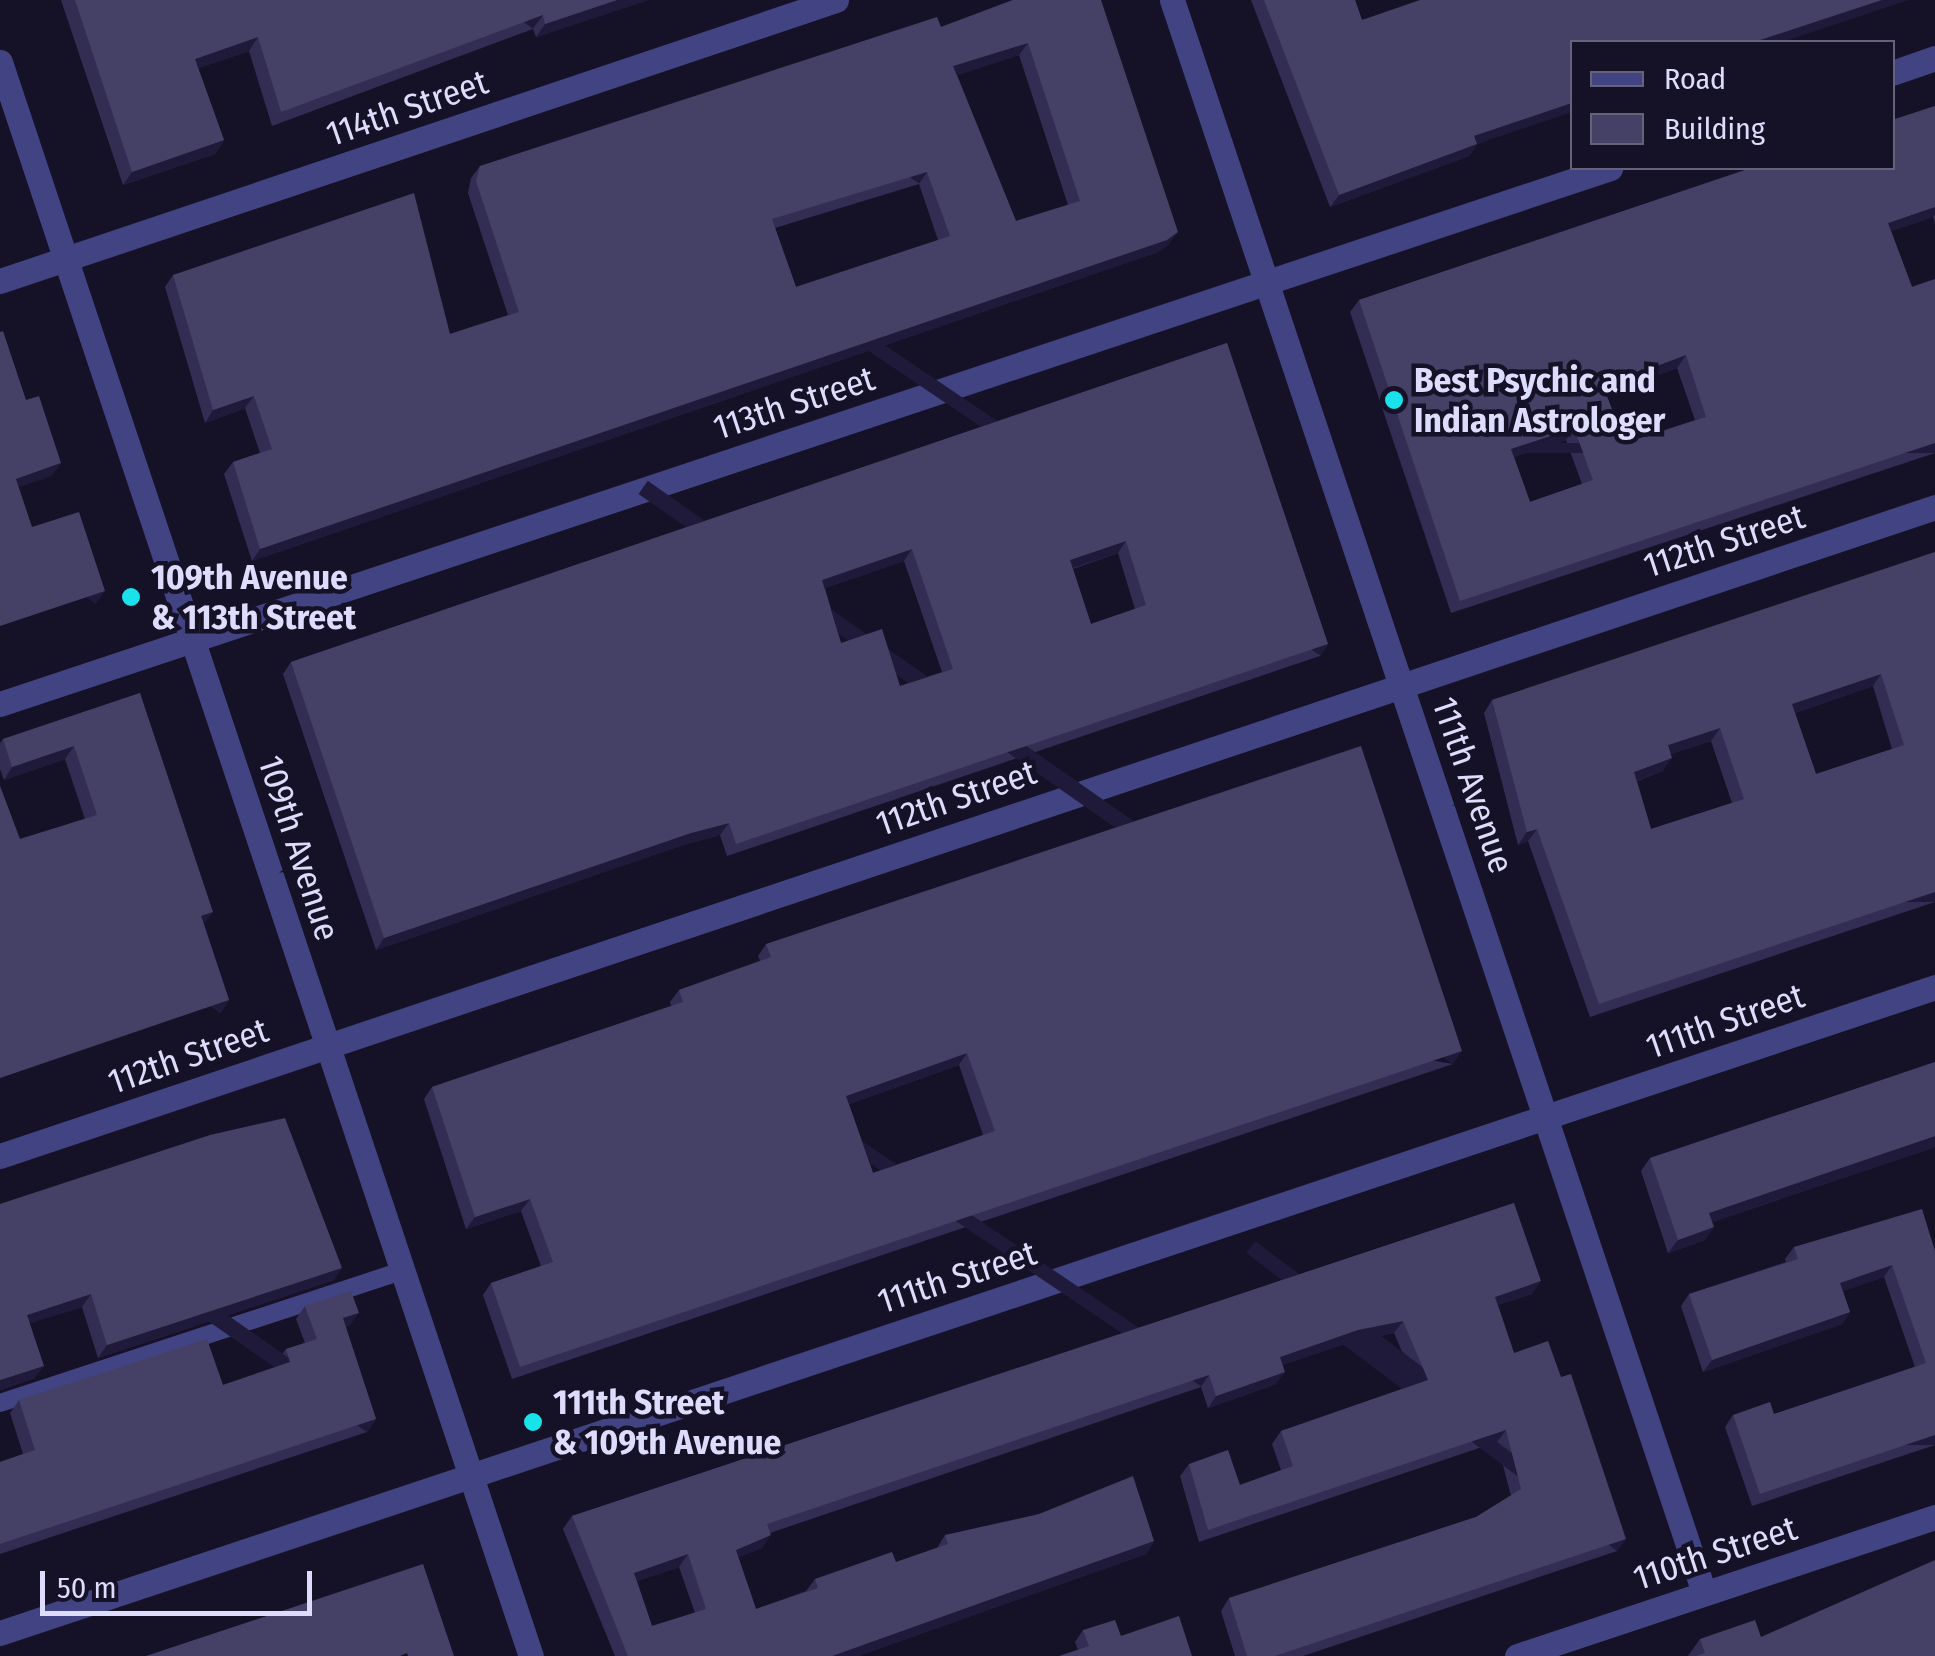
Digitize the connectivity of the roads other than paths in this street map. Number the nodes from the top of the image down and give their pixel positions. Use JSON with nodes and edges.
{"nodes":[{"id":1,"x":836,"y":0,"type":"edge"},
{"id":2,"x":1172,"y":0,"type":"edge"},
{"id":3,"x":1935,"y":58,"type":"edge"},
{"id":4,"x":0,"y":62,"type":"edge"},
{"id":5,"x":1895,"y":72,"type":"edge"},
{"id":6,"x":1604,"y":170,"type":"edge"},
{"id":7,"x":66,"y":259,"type":"junction"},
{"id":8,"x":0,"y":281,"type":"edge"},
{"id":9,"x":1268,"y":282,"type":"junction"},
{"id":10,"x":1935,"y":507,"type":"edge"},
{"id":11,"x":194,"y":639,"type":"junction"},
{"id":12,"x":1402,"y":685,"type":"junction"},
{"id":13,"x":0,"y":704,"type":"edge"},
{"id":14,"x":1935,"y":987,"type":"edge"},
{"id":15,"x":327,"y":1046,"type":"junction"},
{"id":16,"x":1548,"y":1117,"type":"junction"},
{"id":17,"x":0,"y":1156,"type":"edge"},
{"id":18,"x":402,"y":1271,"type":"junction"},
{"id":19,"x":0,"y":1403,"type":"edge"},
{"id":20,"x":470,"y":1477,"type":"junction"},
{"id":21,"x":1935,"y":1517,"type":"edge"},
{"id":22,"x":1704,"y":1594,"type":"junction"},
{"id":23,"x":0,"y":1634,"type":"edge"},
{"id":24,"x":531,"y":1656,"type":"edge"},
{"id":25,"x":1517,"y":1656,"type":"edge"}],
"edges":[{"from":1,"to":7,"type":"street","name":"114th Street"},
{"from":2,"to":9,"type":"street","name":"111th Avenue"},
{"from":3,"to":5,"type":"street"},
{"from":4,"to":7,"type":"street","name":"109th Avenue"},
{"from":6,"to":9,"type":"street","name":"113th Street"},
{"from":7,"to":8,"type":"street","name":"114th Street"},
{"from":7,"to":11,"type":"street","name":"109th Avenue"},
{"from":9,"to":11,"type":"street","name":"113th Street"},
{"from":9,"to":12,"type":"street","name":"111th Avenue"},
{"from":10,"to":12,"type":"street","name":"112th Street"},
{"from":11,"to":13,"type":"street","name":"113th Street"},
{"from":11,"to":15,"type":"street","name":"109th Avenue"},
{"from":12,"to":15,"type":"street","name":"112th Street"},
{"from":12,"to":16,"type":"street","name":"111th Avenue"},
{"from":14,"to":16,"type":"street","name":"111th Street"},
{"from":15,"to":17,"type":"street","name":"112th Street"},
{"from":15,"to":18,"type":"street","name":"109th Avenue"},
{"from":16,"to":20,"type":"street","name":"111th Street"},
{"from":16,"to":22,"type":"street","name":"111th Avenue"},
{"from":18,"to":19,"type":"lane"},
{"from":18,"to":20,"type":"street","name":"109th Avenue"},
{"from":20,"to":23,"type":"street","name":"111th Street"},
{"from":20,"to":24,"type":"street","name":"109th Avenue"},
{"from":21,"to":22,"type":"street","name":"110th Street"},
{"from":22,"to":25,"type":"street","name":"110th Street"}]}
